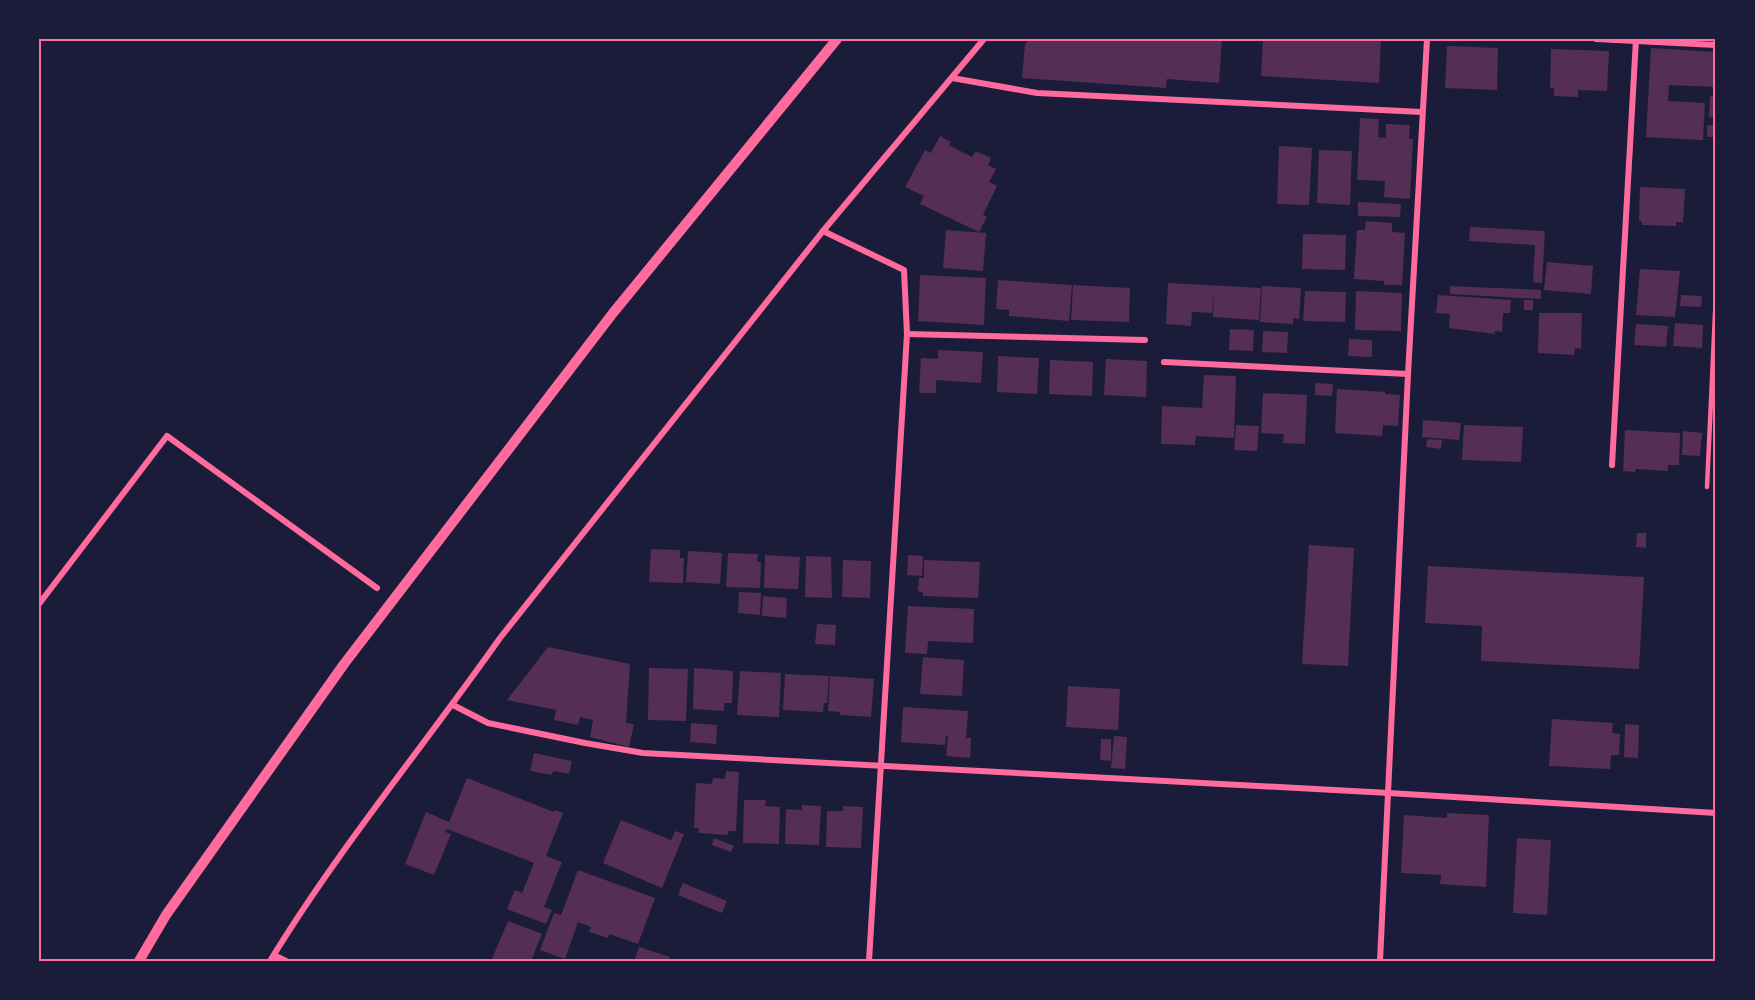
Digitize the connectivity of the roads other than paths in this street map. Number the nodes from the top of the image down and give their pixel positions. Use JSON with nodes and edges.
{"nodes":[{"id":1,"x":837,"y":39,"type":"edge"},
{"id":2,"x":984,"y":39,"type":"edge"},
{"id":3,"x":1427,"y":39,"type":"edge"},
{"id":4,"x":1596,"y":39,"type":"edge"},
{"id":5,"x":1636,"y":40,"type":"edge"},
{"id":6,"x":1716,"y":45,"type":"edge"},
{"id":7,"x":952,"y":78,"type":"junction"},
{"id":8,"x":1422,"y":112,"type":"junction"},
{"id":9,"x":824,"y":231,"type":"junction"},
{"id":10,"x":1716,"y":292,"type":"edge"},
{"id":11,"x":906,"y":334,"type":"junction"},
{"id":12,"x":1145,"y":340,"type":"dead end"},
{"id":13,"x":1164,"y":362,"type":"dead end"},
{"id":14,"x":1408,"y":374,"type":"junction"},
{"id":15,"x":1612,"y":465,"type":"dead end"},
{"id":16,"x":1707,"y":487,"type":"dead end"},
{"id":17,"x":377,"y":588,"type":"dead end"},
{"id":18,"x":39,"y":603,"type":"edge"},
{"id":19,"x":453,"y":705,"type":"junction"},
{"id":20,"x":882,"y":764,"type":"junction"},
{"id":21,"x":1389,"y":792,"type":"junction"},
{"id":22,"x":1716,"y":813,"type":"edge"},
{"id":23,"x":272,"y":958,"type":"edge"},
{"id":24,"x":139,"y":961,"type":"edge"},
{"id":25,"x":286,"y":961,"type":"edge"},
{"id":26,"x":869,"y":961,"type":"edge"},
{"id":27,"x":1380,"y":961,"type":"edge"}],
"edges":[{"from":1,"to":24,"type":"street"},
{"from":2,"to":7,"type":"street"},
{"from":3,"to":8,"type":"street"},
{"from":4,"to":5,"type":"street"},
{"from":5,"to":6,"type":"street"},
{"from":5,"to":15,"type":"street"},
{"from":7,"to":8,"type":"street"},
{"from":7,"to":9,"type":"street"},
{"from":8,"to":14,"type":"street"},
{"from":9,"to":11,"type":"street"},
{"from":9,"to":19,"type":"street"},
{"from":10,"to":16,"type":"lane"},
{"from":11,"to":12,"type":"street"},
{"from":11,"to":20,"type":"street"},
{"from":13,"to":14,"type":"street"},
{"from":14,"to":21,"type":"street"},
{"from":17,"to":18,"type":"street"},
{"from":19,"to":20,"type":"street"},
{"from":19,"to":23,"type":"street"},
{"from":20,"to":21,"type":"street"},
{"from":20,"to":26,"type":"street"},
{"from":21,"to":22,"type":"street"},
{"from":21,"to":27,"type":"street"},
{"from":23,"to":25,"type":"street"}]}
